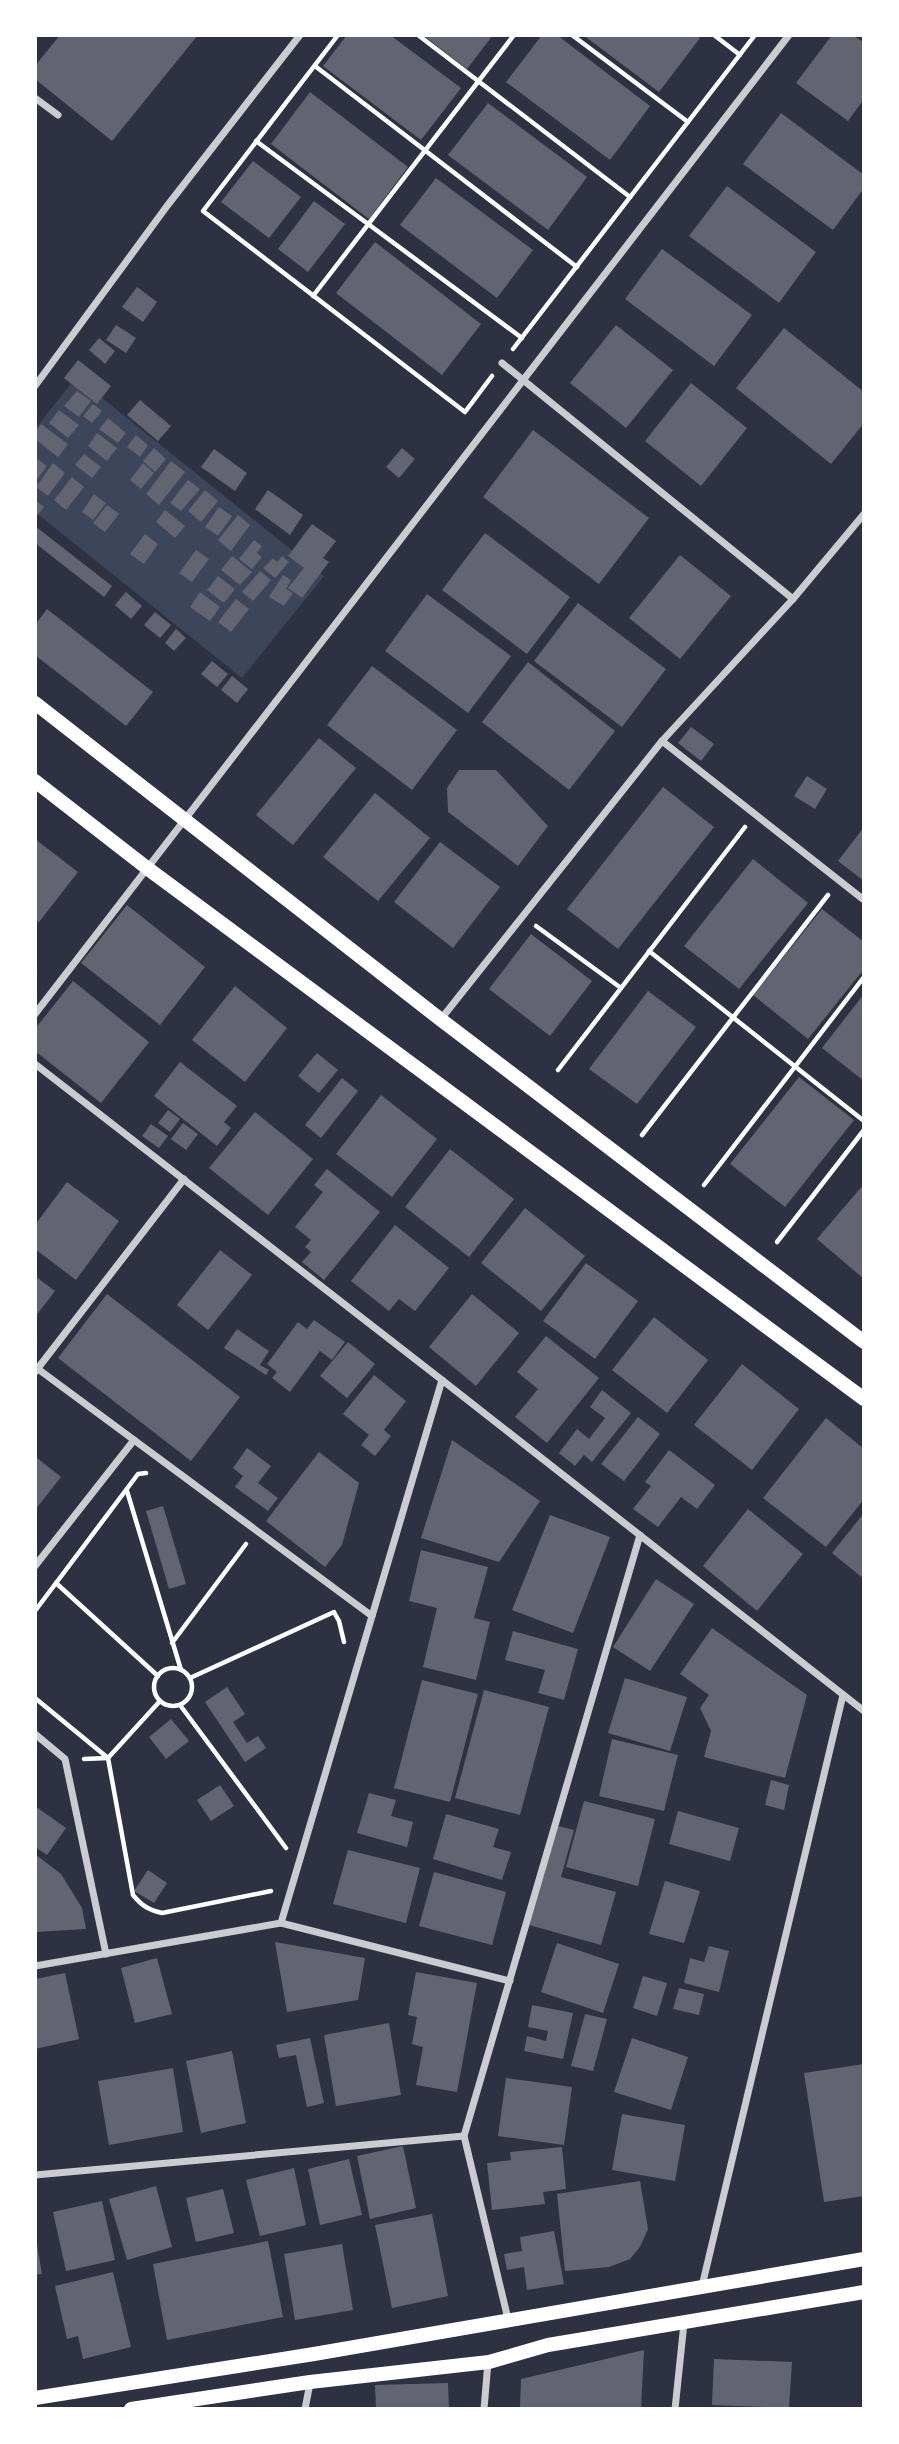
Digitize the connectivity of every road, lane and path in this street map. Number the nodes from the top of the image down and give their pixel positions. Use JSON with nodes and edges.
{"nodes":[{"id":1,"x":300,"y":35,"type":"edge"},
{"id":2,"x":338,"y":35,"type":"edge"},
{"id":3,"x":418,"y":35,"type":"edge"},
{"id":4,"x":514,"y":35,"type":"edge"},
{"id":5,"x":572,"y":35,"type":"edge"},
{"id":6,"x":714,"y":35,"type":"edge"},
{"id":7,"x":755,"y":35,"type":"edge"},
{"id":8,"x":789,"y":35,"type":"edge"},
{"id":9,"x":740,"y":55,"type":"junction"},
{"id":10,"x":315,"y":66,"type":"junction"},
{"id":11,"x":479,"y":81,"type":"junction"},
{"id":12,"x":35,"y":98,"type":"edge"},
{"id":13,"x":58,"y":115,"type":"dead end"},
{"id":14,"x":688,"y":122,"type":"junction"},
{"id":15,"x":257,"y":141,"type":"junction"},
{"id":16,"x":426,"y":151,"type":"junction"},
{"id":17,"x":630,"y":197,"type":"junction"},
{"id":18,"x":369,"y":223,"type":"junction"},
{"id":19,"x":577,"y":267,"type":"junction"},
{"id":20,"x":313,"y":296,"type":"junction"},
{"id":21,"x":522,"y":338,"type":"junction"},
{"id":22,"x":502,"y":363,"type":"junction"},
{"id":23,"x":524,"y":380,"type":"junction"},
{"id":24,"x":35,"y":386,"type":"edge"},
{"id":25,"x":864,"y":514,"type":"edge"},
{"id":26,"x":793,"y":599,"type":"junction"},
{"id":27,"x":35,"y":703,"type":"edge"},
{"id":28,"x":662,"y":741,"type":"junction"},
{"id":29,"x":35,"y":781,"type":"edge"},
{"id":30,"x":755,"y":814,"type":"junction"},
{"id":31,"x":186,"y":819,"type":"junction"},
{"id":32,"x":148,"y":868,"type":"junction"},
{"id":33,"x":839,"y":880,"type":"junction"},
{"id":34,"x":864,"y":900,"type":"edge"},
{"id":35,"x":524,"y":917,"type":"junction"},
{"id":36,"x":649,"y":951,"type":"junction"},
{"id":37,"x":864,"y":977,"type":"edge"},
{"id":38,"x":621,"y":988,"type":"junction"},
{"id":39,"x":35,"y":1014,"type":"edge"},
{"id":40,"x":733,"y":1017,"type":"junction"},
{"id":41,"x":440,"y":1019,"type":"junction"},
{"id":42,"x":35,"y":1064,"type":"edge"},
{"id":43,"x":794,"y":1066,"type":"junction"},
{"id":44,"x":558,"y":1070,"type":"dead end"},
{"id":45,"x":864,"y":1121,"type":"edge"},
{"id":46,"x":864,"y":1130,"type":"edge"},
{"id":47,"x":642,"y":1135,"type":"dead end"},
{"id":48,"x":184,"y":1179,"type":"junction"},
{"id":49,"x":704,"y":1185,"type":"dead end"},
{"id":50,"x":777,"y":1242,"type":"dead end"},
{"id":51,"x":864,"y":1342,"type":"edge"},
{"id":52,"x":36,"y":1371,"type":"edge"},
{"id":53,"x":442,"y":1380,"type":"junction"},
{"id":54,"x":864,"y":1399,"type":"edge"},
{"id":55,"x":134,"y":1440,"type":"junction"},
{"id":56,"x":152,"y":1476,"type":"dead end"},
{"id":57,"x":127,"y":1490,"type":"junction"},
{"id":58,"x":640,"y":1535,"type":"junction"},
{"id":59,"x":238,"y":1536,"type":"dead end"},
{"id":60,"x":246,"y":1543,"type":"junction"},
{"id":61,"x":256,"y":1550,"type":"dead end"},
{"id":62,"x":35,"y":1566,"type":"edge"},
{"id":63,"x":56,"y":1583,"type":"junction"},
{"id":64,"x":35,"y":1611,"type":"edge"},
{"id":65,"x":372,"y":1616,"type":"junction"},
{"id":66,"x":172,"y":1643,"type":"junction"},
{"id":67,"x":345,"y":1646,"type":"dead end"},
{"id":68,"x":181,"y":1670,"type":"junction"},
{"id":69,"x":158,"y":1676,"type":"junction"},
{"id":70,"x":190,"y":1678,"type":"junction"},
{"id":71,"x":843,"y":1695,"type":"junction"},
{"id":72,"x":35,"y":1698,"type":"edge"},
{"id":73,"x":160,"y":1701,"type":"junction"},
{"id":74,"x":180,"y":1705,"type":"junction"},
{"id":75,"x":864,"y":1711,"type":"edge"},
{"id":76,"x":35,"y":1734,"type":"edge"},
{"id":77,"x":108,"y":1758,"type":"junction"},
{"id":78,"x":65,"y":1759,"type":"junction"},
{"id":79,"x":292,"y":1847,"type":"dead end"},
{"id":80,"x":280,"y":1885,"type":"dead end"},
{"id":81,"x":281,"y":1923,"type":"junction"},
{"id":82,"x":106,"y":1954,"type":"junction"},
{"id":83,"x":35,"y":1966,"type":"edge"},
{"id":84,"x":510,"y":1981,"type":"junction"},
{"id":85,"x":464,"y":2136,"type":"junction"},
{"id":86,"x":35,"y":2175,"type":"edge"},
{"id":87,"x":864,"y":2259,"type":"edge"},
{"id":88,"x":702,"y":2287,"type":"junction"},
{"id":89,"x":864,"y":2292,"type":"edge"},
{"id":90,"x":508,"y":2319,"type":"junction"},
{"id":91,"x":684,"y":2323,"type":"junction"},
{"id":92,"x":489,"y":2362,"type":"junction"},
{"id":93,"x":310,"y":2382,"type":"junction"},
{"id":94,"x":35,"y":2398,"type":"edge"},
{"id":95,"x":131,"y":2409,"type":"edge"},
{"id":96,"x":305,"y":2409,"type":"edge"},
{"id":97,"x":484,"y":2409,"type":"edge"},
{"id":98,"x":675,"y":2409,"type":"edge"}],
"edges":[{"from":1,"to":24,"type":"street"},
{"from":2,"to":10,"type":"path"},
{"from":3,"to":11,"type":"path"},
{"from":4,"to":11,"type":"path"},
{"from":5,"to":14,"type":"path"},
{"from":6,"to":9,"type":"path"},
{"from":7,"to":9,"type":"path"},
{"from":8,"to":23,"type":"street"},
{"from":9,"to":14,"type":"path"},
{"from":10,"to":15,"type":"path"},
{"from":10,"to":16,"type":"path"},
{"from":11,"to":16,"type":"path"},
{"from":11,"to":17,"type":"path"},
{"from":12,"to":13,"type":"street"},
{"from":14,"to":17,"type":"path"},
{"from":15,"to":18,"type":"path"},
{"from":15,"to":20,"type":"path"},
{"from":16,"to":18,"type":"path"},
{"from":16,"to":19,"type":"path"},
{"from":17,"to":19,"type":"path"},
{"from":18,"to":20,"type":"path"},
{"from":18,"to":21,"type":"path"},
{"from":19,"to":21,"type":"path"},
{"from":20,"to":22,"type":"path"},
{"from":21,"to":22,"type":"path"},
{"from":22,"to":23,"type":"street"},
{"from":23,"to":26,"type":"street"},
{"from":23,"to":31,"type":"street"},
{"from":25,"to":26,"type":"street"},
{"from":26,"to":28,"type":"street"},
{"from":27,"to":31,"type":"main road"},
{"from":28,"to":30,"type":"street"},
{"from":28,"to":35,"type":"street"},
{"from":29,"to":32,"type":"main road"},
{"from":30,"to":33,"type":"street"},
{"from":30,"to":36,"type":"path"},
{"from":31,"to":32,"type":"street"},
{"from":31,"to":41,"type":"main road"},
{"from":32,"to":39,"type":"street"},
{"from":32,"to":54,"type":"main road"},
{"from":33,"to":34,"type":"street"},
{"from":33,"to":40,"type":"path"},
{"from":35,"to":38,"type":"path"},
{"from":35,"to":41,"type":"street"},
{"from":36,"to":38,"type":"path"},
{"from":36,"to":40,"type":"path"},
{"from":37,"to":43,"type":"path"},
{"from":38,"to":44,"type":"path"},
{"from":40,"to":43,"type":"path"},
{"from":40,"to":47,"type":"path"},
{"from":41,"to":51,"type":"main road"},
{"from":42,"to":48,"type":"street"},
{"from":43,"to":45,"type":"path"},
{"from":43,"to":49,"type":"path"},
{"from":46,"to":50,"type":"path"},
{"from":48,"to":52,"type":"street"},
{"from":48,"to":53,"type":"street"},
{"from":52,"to":55,"type":"street"},
{"from":53,"to":58,"type":"street"},
{"from":53,"to":65,"type":"street"},
{"from":55,"to":62,"type":"street"},
{"from":55,"to":65,"type":"street"},
{"from":56,"to":57,"type":"path"},
{"from":57,"to":63,"type":"path"},
{"from":57,"to":66,"type":"path"},
{"from":58,"to":71,"type":"street"},
{"from":58,"to":84,"type":"street"},
{"from":59,"to":60,"type":"path"},
{"from":60,"to":61,"type":"path"},
{"from":60,"to":66,"type":"path"},
{"from":63,"to":64,"type":"path"},
{"from":63,"to":69,"type":"path"},
{"from":65,"to":81,"type":"street"},
{"from":66,"to":68,"type":"path"},
{"from":67,"to":70,"type":"path"},
{"from":68,"to":69,"type":"path"},
{"from":68,"to":70,"type":"path"},
{"from":69,"to":73,"type":"path"},
{"from":70,"to":74,"type":"path"},
{"from":71,"to":75,"type":"street"},
{"from":71,"to":88,"type":"street"},
{"from":72,"to":77,"type":"path"},
{"from":73,"to":74,"type":"path"},
{"from":73,"to":77,"type":"path"},
{"from":74,"to":79,"type":"path"},
{"from":76,"to":78,"type":"street"},
{"from":77,"to":78,"type":"path"},
{"from":77,"to":80,"type":"path"},
{"from":78,"to":82,"type":"street"},
{"from":81,"to":82,"type":"street"},
{"from":81,"to":84,"type":"street"},
{"from":82,"to":83,"type":"street"},
{"from":84,"to":85,"type":"street"},
{"from":85,"to":86,"type":"street"},
{"from":85,"to":90,"type":"street"},
{"from":87,"to":88,"type":"main road"},
{"from":88,"to":90,"type":"main road"},
{"from":89,"to":91,"type":"main road"},
{"from":90,"to":94,"type":"main road"},
{"from":91,"to":92,"type":"main road"},
{"from":91,"to":98,"type":"street"},
{"from":92,"to":93,"type":"main road"},
{"from":92,"to":97,"type":"street"},
{"from":93,"to":95,"type":"main road"},
{"from":93,"to":96,"type":"street"}]}
